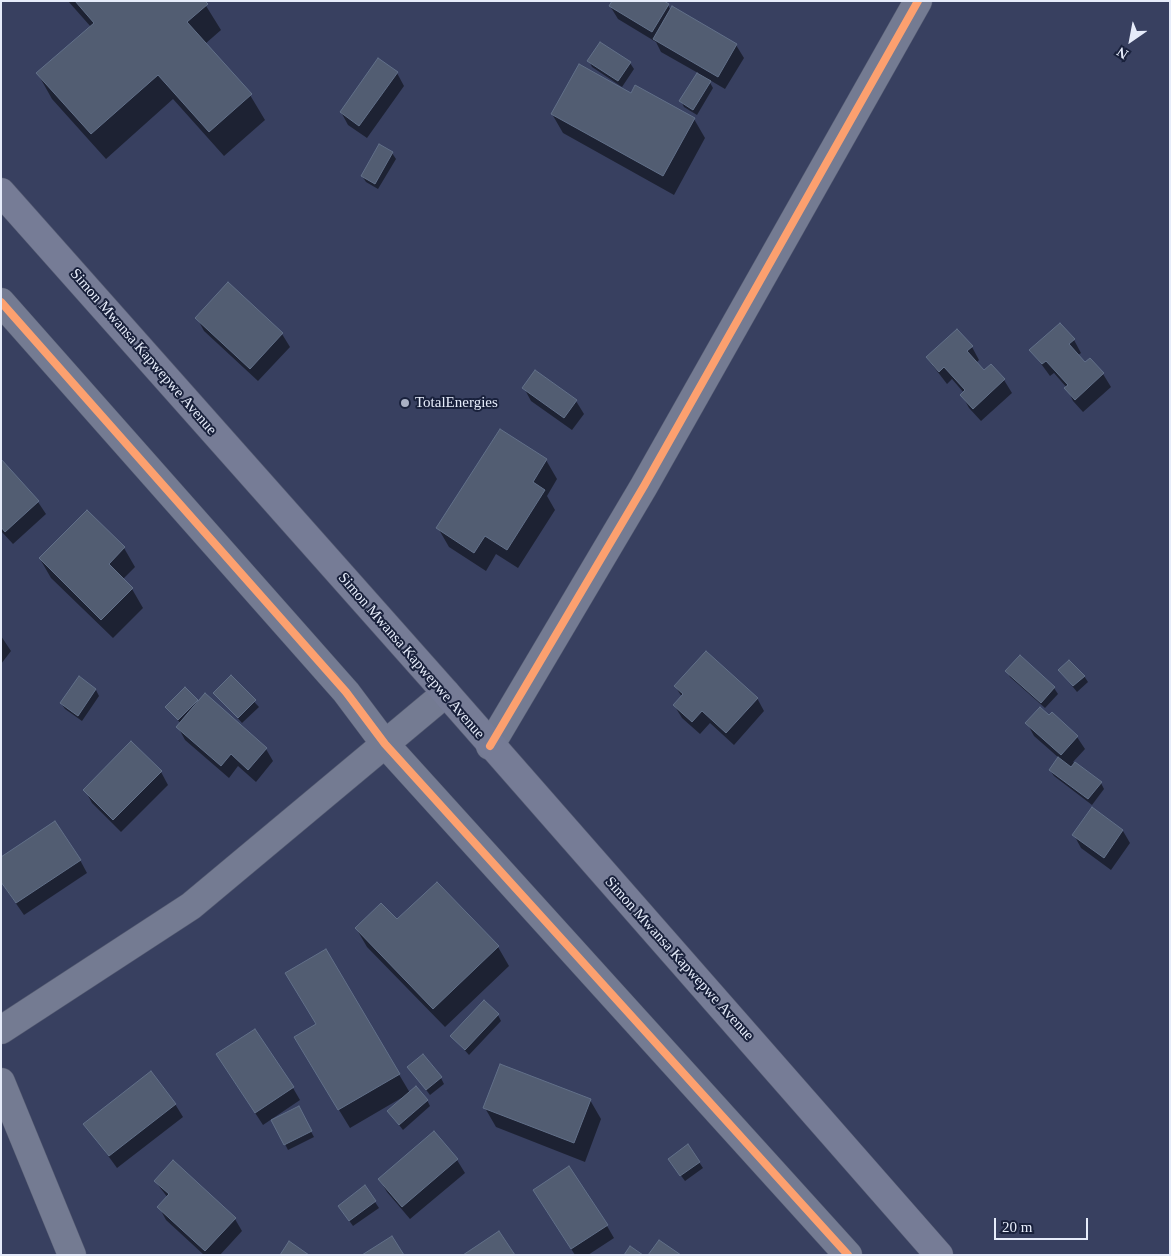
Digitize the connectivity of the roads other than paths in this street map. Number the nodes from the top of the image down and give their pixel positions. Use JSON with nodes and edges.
{"nodes":[{"id":1,"x":918,"y":1,"type":"edge"},
{"id":2,"x":1,"y":192,"type":"edge"},
{"id":3,"x":1,"y":302,"type":"edge"},
{"id":4,"x":446,"y":693,"type":"junction"},
{"id":5,"x":385,"y":744,"type":"junction"},
{"id":6,"x":490,"y":746,"type":"junction"},
{"id":7,"x":1,"y":1030,"type":"edge"},
{"id":8,"x":1,"y":1082,"type":"edge"},
{"id":9,"x":72,"y":1255,"type":"edge"},
{"id":10,"x":848,"y":1255,"type":"edge"},
{"id":11,"x":940,"y":1255,"type":"edge"}],
"edges":[{"from":1,"to":6,"type":"street"},
{"from":2,"to":4,"type":"main road","name":"Simon Mwansa Kapwepwe Avenue"},
{"from":3,"to":5,"type":"street"},
{"from":4,"to":5,"type":"street"},
{"from":4,"to":6,"type":"main road","name":"Simon Mwansa Kapwepwe Avenue"},
{"from":5,"to":7,"type":"street"},
{"from":5,"to":10,"type":"street"},
{"from":6,"to":11,"type":"main road","name":"Simon Mwansa Kapwepwe Avenue"},
{"from":8,"to":9,"type":"street"}]}
